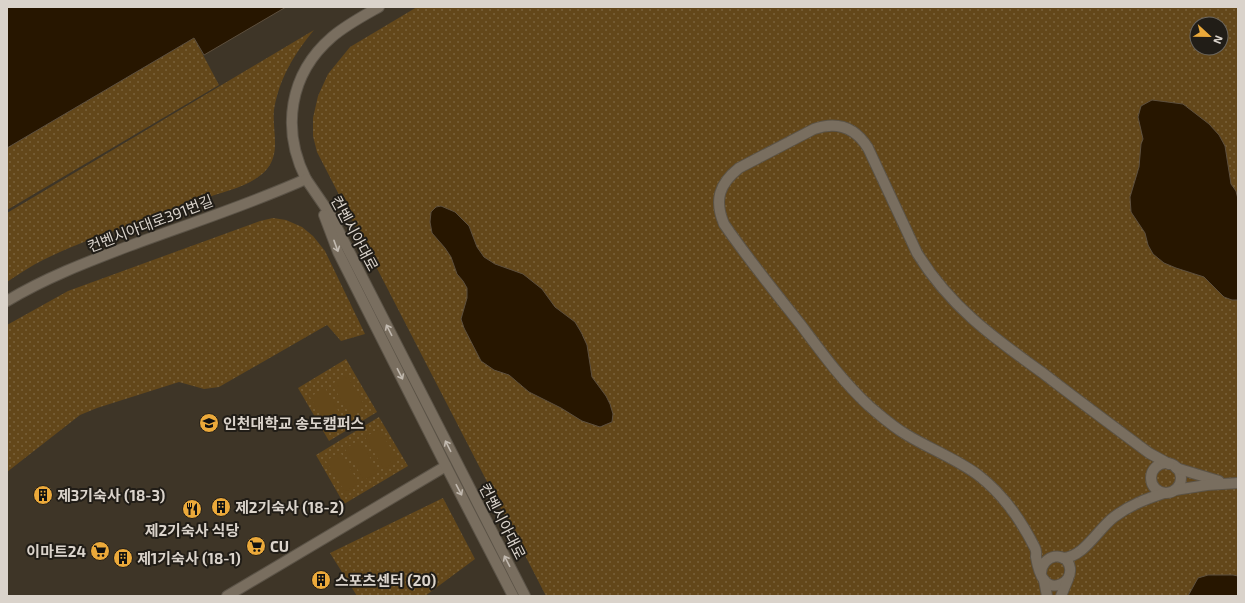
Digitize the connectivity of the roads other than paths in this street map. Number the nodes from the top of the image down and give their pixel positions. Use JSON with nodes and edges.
{"nodes":[{"id":1,"x":379,"y":7,"type":"edge"},
{"id":2,"x":306,"y":179,"type":"junction"},
{"id":3,"x":317,"y":196,"type":"junction"},
{"id":4,"x":7,"y":301,"type":"edge"},
{"id":5,"x":1149,"y":453,"type":"junction"},
{"id":6,"x":446,"y":466,"type":"junction"},
{"id":7,"x":1173,"y":466,"type":"junction"},
{"id":8,"x":1153,"y":470,"type":"junction"},
{"id":9,"x":1227,"y":483,"type":"junction"},
{"id":10,"x":1238,"y":483,"type":"edge"},
{"id":11,"x":1152,"y":485,"type":"junction"},
{"id":12,"x":1175,"y":490,"type":"junction"},
{"id":13,"x":1164,"y":493,"type":"junction"},
{"id":14,"x":1147,"y":498,"type":"junction"},
{"id":15,"x":1085,"y":546,"type":"junction"},
{"id":16,"x":1037,"y":551,"type":"junction"},
{"id":17,"x":1051,"y":557,"type":"junction"},
{"id":18,"x":1063,"y":558,"type":"junction"},
{"id":19,"x":1043,"y":576,"type":"junction"},
{"id":20,"x":1069,"y":577,"type":"junction"},
{"id":21,"x":227,"y":596,"type":"edge"},
{"id":22,"x":513,"y":596,"type":"edge"},
{"id":23,"x":525,"y":596,"type":"edge"},
{"id":24,"x":1047,"y":596,"type":"edge"},
{"id":25,"x":1061,"y":596,"type":"edge"}],
"edges":[{"from":1,"to":2,"type":"street"},
{"from":2,"to":3,"type":"street"},
{"from":2,"to":4,"type":"street","name":"컨벤시아대로391번길"},
{"from":3,"to":6,"type":"street","name":"컨벤시아대로","one_way":true},
{"from":23,"to":3,"type":"street","name":"컨벤시아대로","one_way":true},
{"from":5,"to":7,"type":"street"},
{"from":5,"to":8,"type":"street"},
{"from":5,"to":16,"type":"street"},
{"from":6,"to":21,"type":"street"},
{"from":6,"to":22,"type":"street","name":"컨벤시아대로","one_way":true},
{"from":7,"to":8,"type":"street"},
{"from":7,"to":9,"type":"street"},
{"from":7,"to":12,"type":"street"},
{"from":8,"to":11,"type":"street"},
{"from":9,"to":10,"type":"street"},
{"from":9,"to":12,"type":"street"},
{"from":11,"to":13,"type":"street"},
{"from":11,"to":14,"type":"street"},
{"from":12,"to":13,"type":"street"},
{"from":13,"to":14,"type":"street"},
{"from":14,"to":15,"type":"street"},
{"from":15,"to":18,"type":"street"},
{"from":15,"to":20,"type":"street"},
{"from":16,"to":17,"type":"street"},
{"from":16,"to":19,"type":"street"},
{"from":17,"to":18,"type":"street"},
{"from":17,"to":19,"type":"street"},
{"from":18,"to":20,"type":"street"},
{"from":19,"to":20,"type":"street"},
{"from":19,"to":24,"type":"street"},
{"from":20,"to":25,"type":"street"}]}
